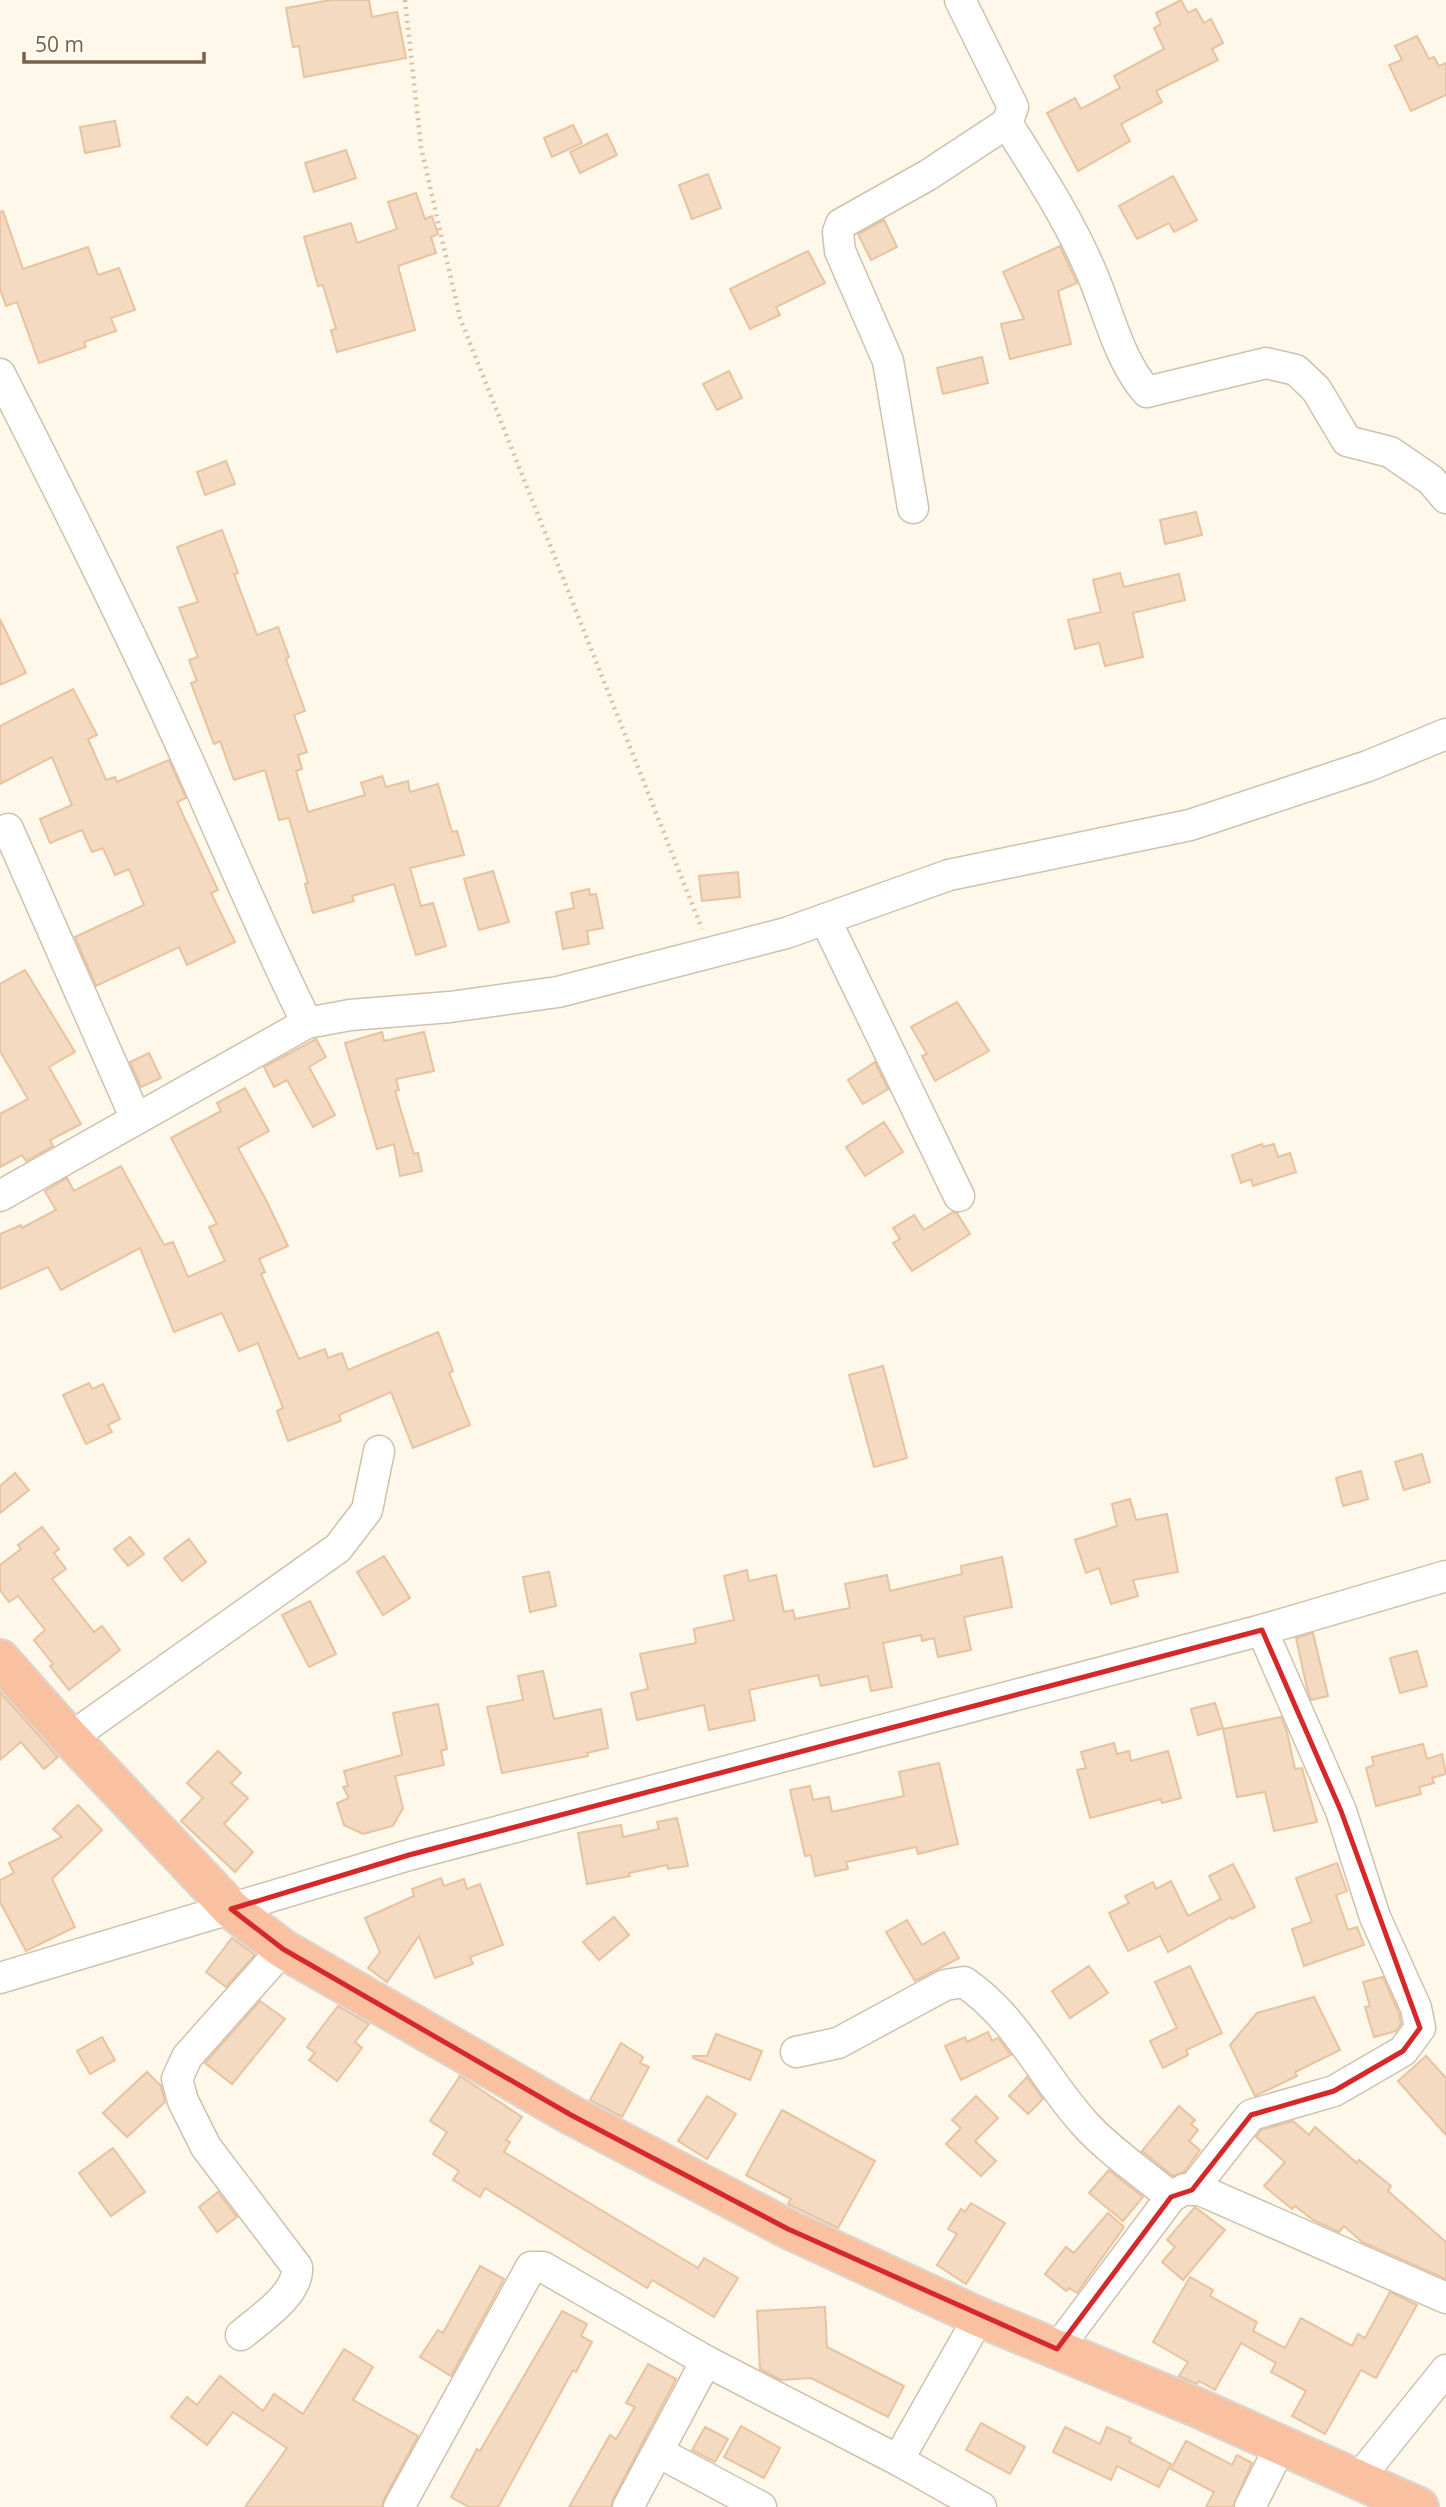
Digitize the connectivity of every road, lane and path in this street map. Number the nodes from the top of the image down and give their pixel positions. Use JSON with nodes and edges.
{"nodes":[{"id":1,"x":405,"y":0,"type":"edge"},
{"id":2,"x":960,"y":0,"type":"edge"},
{"id":3,"x":1007,"y":123,"type":"junction"},
{"id":4,"x":0,"y":374,"type":"edge"},
{"id":5,"x":1446,"y":498,"type":"edge"},
{"id":6,"x":913,"y":508,"type":"dead end"},
{"id":7,"x":1446,"y":734,"type":"edge"},
{"id":8,"x":8,"y":829,"type":"dead end"},
{"id":9,"x":825,"y":919,"type":"junction"},
{"id":10,"x":711,"y":953,"type":"junction"},
{"id":11,"x":307,"y":1023,"type":"junction"},
{"id":12,"x":136,"y":1119,"type":"junction"},
{"id":13,"x":0,"y":1196,"type":"edge"},
{"id":14,"x":959,"y":1196,"type":"dead end"},
{"id":15,"x":379,"y":1451,"type":"dead end"},
{"id":16,"x":1446,"y":1576,"type":"edge"},
{"id":17,"x":1262,"y":1630,"type":"junction"},
{"id":18,"x":0,"y":1659,"type":"edge"},
{"id":19,"x":70,"y":1738,"type":"junction"},
{"id":20,"x":231,"y":1909,"type":"junction"},
{"id":21,"x":283,"y":1949,"type":"junction"},
{"id":22,"x":0,"y":1978,"type":"edge"},
{"id":23,"x":796,"y":2052,"type":"dead end"},
{"id":24,"x":1181,"y":2193,"type":"junction"},
{"id":25,"x":1446,"y":2298,"type":"edge"},
{"id":26,"x":979,"y":2317,"type":"junction"},
{"id":27,"x":241,"y":2335,"type":"dead end"},
{"id":28,"x":1057,"y":2348,"type":"junction"},
{"id":29,"x":706,"y":2361,"type":"junction"},
{"id":30,"x":1446,"y":2370,"type":"edge"},
{"id":31,"x":1281,"y":2445,"type":"junction"},
{"id":32,"x":658,"y":2452,"type":"junction"},
{"id":33,"x":898,"y":2460,"type":"junction"},
{"id":34,"x":1358,"y":2479,"type":"junction"},
{"id":35,"x":399,"y":2507,"type":"edge"},
{"id":36,"x":628,"y":2507,"type":"edge"},
{"id":37,"x":761,"y":2507,"type":"edge"},
{"id":38,"x":981,"y":2507,"type":"edge"},
{"id":39,"x":1250,"y":2507,"type":"edge"},
{"id":40,"x":1419,"y":2507,"type":"edge"}],
"edges":[{"from":1,"to":10,"type":"path"},
{"from":2,"to":3,"type":"street"},
{"from":3,"to":5,"type":"street"},
{"from":3,"to":6,"type":"street"},
{"from":4,"to":11,"type":"street"},
{"from":7,"to":9,"type":"street"},
{"from":8,"to":12,"type":"street"},
{"from":9,"to":10,"type":"street"},
{"from":9,"to":14,"type":"street"},
{"from":10,"to":11,"type":"street"},
{"from":11,"to":12,"type":"street"},
{"from":12,"to":13,"type":"street"},
{"from":15,"to":19,"type":"street"},
{"from":16,"to":17,"type":"street"},
{"from":17,"to":20,"type":"street"},
{"from":17,"to":24,"type":"street"},
{"from":18,"to":19,"type":"highway"},
{"from":19,"to":20,"type":"highway"},
{"from":20,"to":21,"type":"highway"},
{"from":20,"to":22,"type":"street"},
{"from":21,"to":26,"type":"highway"},
{"from":21,"to":27,"type":"street"},
{"from":23,"to":24,"type":"street"},
{"from":24,"to":25,"type":"street"},
{"from":24,"to":28,"type":"street"},
{"from":26,"to":28,"type":"highway"},
{"from":26,"to":33,"type":"street"},
{"from":28,"to":31,"type":"highway"},
{"from":29,"to":32,"type":"street"},
{"from":29,"to":33,"type":"street"},
{"from":29,"to":35,"type":"street"},
{"from":30,"to":34,"type":"street"},
{"from":31,"to":34,"type":"highway"},
{"from":31,"to":39,"type":"street"},
{"from":32,"to":36,"type":"street"},
{"from":32,"to":37,"type":"street"},
{"from":33,"to":38,"type":"street"},
{"from":34,"to":40,"type":"highway"}]}
